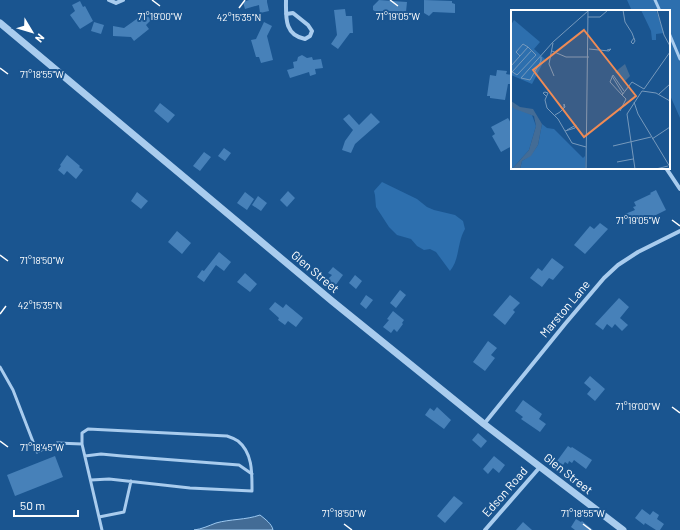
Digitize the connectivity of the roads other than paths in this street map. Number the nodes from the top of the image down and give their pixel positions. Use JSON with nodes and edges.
{"nodes":[{"id":1,"x":108,"y":0,"type":"edge"},
{"id":2,"x":123,"y":0,"type":"edge"},
{"id":3,"x":286,"y":0,"type":"edge"},
{"id":4,"x":655,"y":0,"type":"edge"},
{"id":5,"x":660,"y":10,"type":"edge"},
{"id":6,"x":286,"y":14,"type":"junction"},
{"id":7,"x":0,"y":23,"type":"edge"},
{"id":8,"x":670,"y":35,"type":"edge"},
{"id":9,"x":680,"y":60,"type":"edge"},
{"id":10,"x":667,"y":169,"type":"edge"},
{"id":11,"x":680,"y":189,"type":"edge"},
{"id":12,"x":680,"y":231,"type":"edge"},
{"id":13,"x":0,"y":367,"type":"edge"},
{"id":14,"x":484,"y":424,"type":"junction"},
{"id":15,"x":82,"y":444,"type":"junction"},
{"id":16,"x":85,"y":456,"type":"junction"},
{"id":17,"x":540,"y":467,"type":"junction"},
{"id":18,"x":252,"y":474,"type":"junction"},
{"id":19,"x":91,"y":480,"type":"junction"},
{"id":20,"x":131,"y":481,"type":"junction"},
{"id":21,"x":99,"y":517,"type":"junction"},
{"id":22,"x":102,"y":530,"type":"edge"},
{"id":23,"x":485,"y":530,"type":"edge"},
{"id":24,"x":623,"y":530,"type":"edge"}],
"edges":[{"from":1,"to":2,"type":"street"},
{"from":3,"to":6,"type":"street"},
{"from":4,"to":5,"type":"lane"},
{"from":6,"to":6,"type":"street"},
{"from":7,"to":14,"type":"street","name":"Glen Street"},
{"from":8,"to":9,"type":"lane"},
{"from":10,"to":11,"type":"street"},
{"from":12,"to":14,"type":"street","name":"Marston Lane"},
{"from":13,"to":15,"type":"lane"},
{"from":14,"to":17,"type":"street","name":"Glen Street"},
{"from":15,"to":16,"type":"lane"},
{"from":15,"to":18,"type":"lane"},
{"from":16,"to":18,"type":"lane"},
{"from":16,"to":19,"type":"lane"},
{"from":17,"to":23,"type":"street","name":"Edson Road"},
{"from":17,"to":24,"type":"street","name":"Glen Street"},
{"from":18,"to":20,"type":"lane"},
{"from":19,"to":20,"type":"lane"},
{"from":19,"to":21,"type":"lane"},
{"from":20,"to":21,"type":"lane"},
{"from":21,"to":22,"type":"lane"}]}
